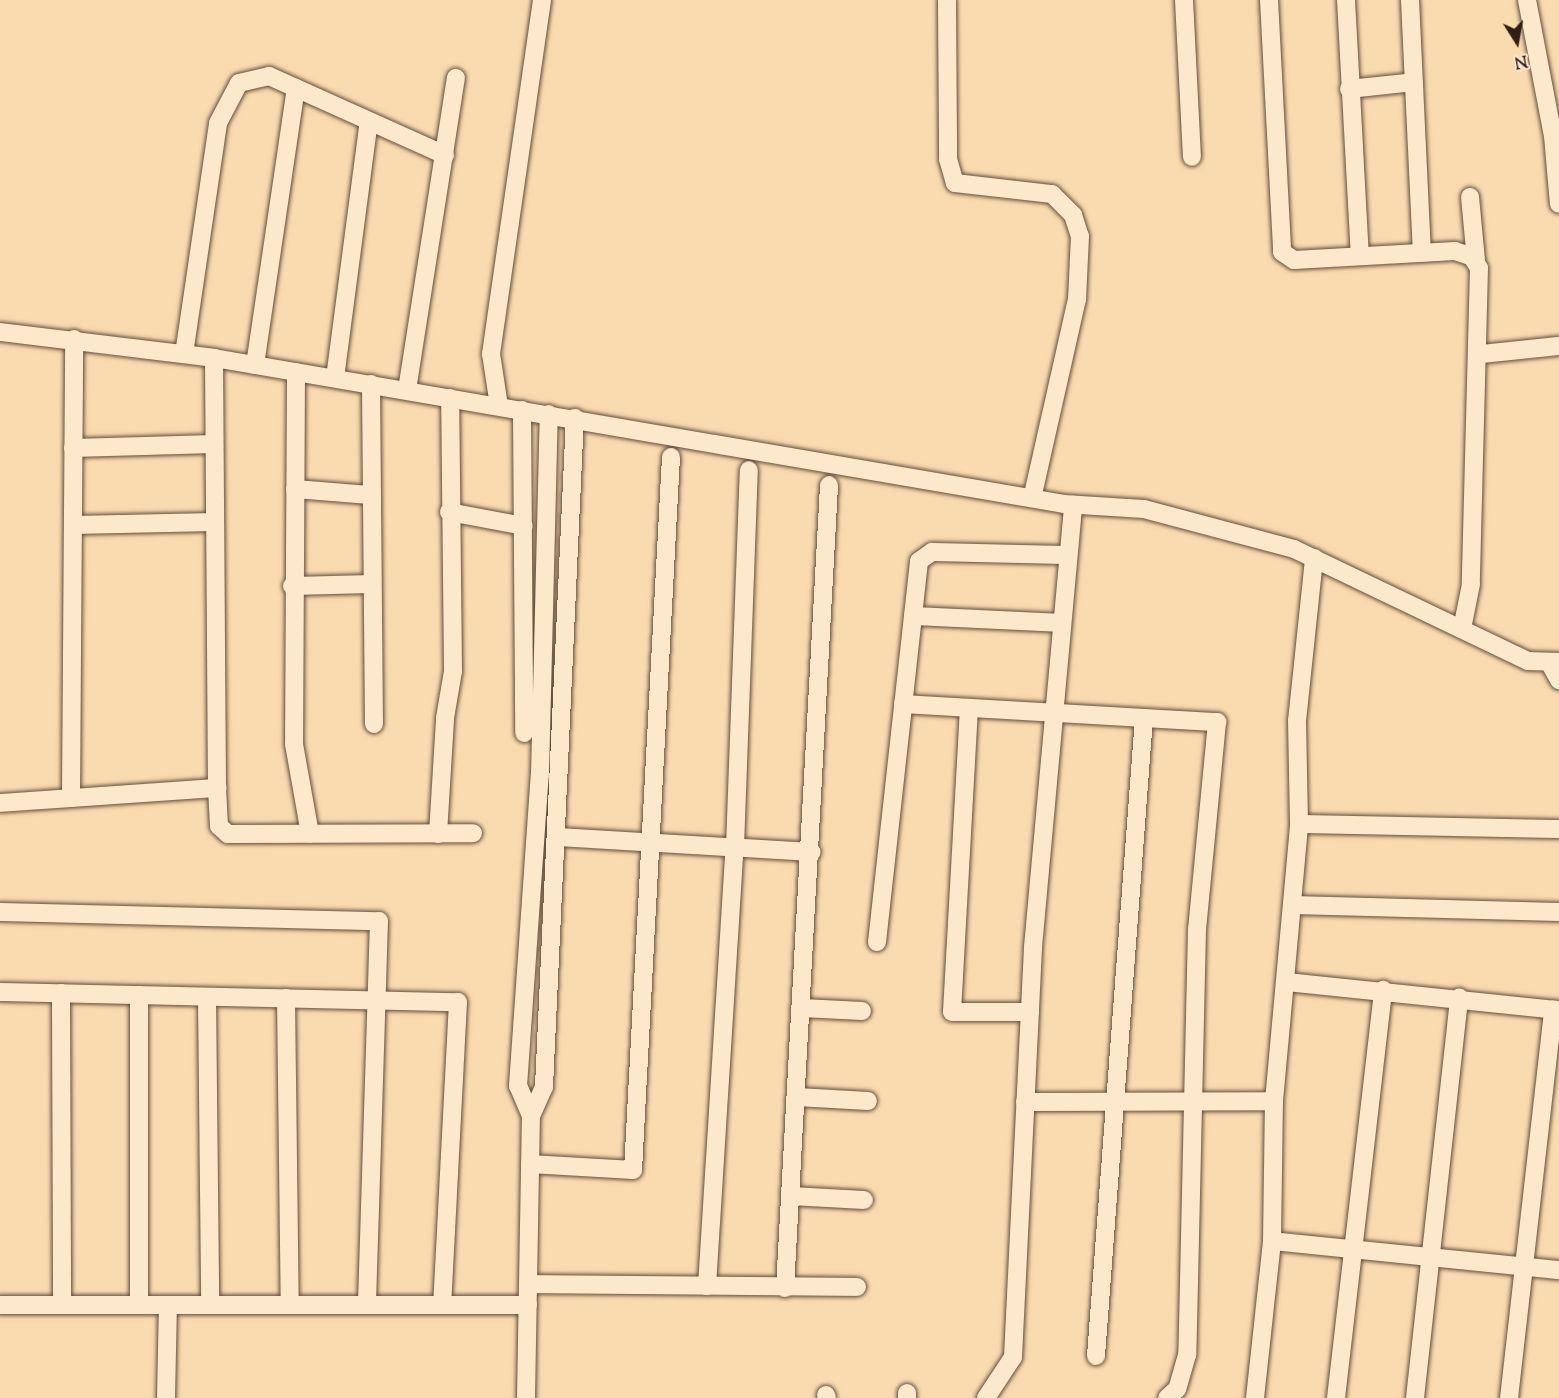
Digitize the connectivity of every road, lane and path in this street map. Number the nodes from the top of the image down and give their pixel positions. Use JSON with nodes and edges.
{"nodes":[{"id":1,"x":542,"y":0,"type":"edge"},
{"id":2,"x":947,"y":0,"type":"edge"},
{"id":3,"x":1184,"y":0,"type":"edge"},
{"id":4,"x":1269,"y":0,"type":"edge"},
{"id":5,"x":1346,"y":0,"type":"edge"},
{"id":6,"x":1410,"y":0,"type":"edge"},
{"id":7,"x":1527,"y":0,"type":"edge"},
{"id":8,"x":456,"y":78,"type":"dead end"},
{"id":9,"x":1414,"y":82,"type":"junction"},
{"id":10,"x":296,"y":88,"type":"junction"},
{"id":11,"x":1349,"y":88,"type":"junction"},
{"id":12,"x":369,"y":121,"type":"junction"},
{"id":13,"x":445,"y":155,"type":"junction"},
{"id":14,"x":1192,"y":157,"type":"dead end"},
{"id":15,"x":1558,"y":185,"type":"edge"},
{"id":16,"x":1470,"y":197,"type":"dead end"},
{"id":17,"x":1559,"y":204,"type":"edge"},
{"id":18,"x":1422,"y":253,"type":"junction"},
{"id":19,"x":1360,"y":256,"type":"junction"},
{"id":20,"x":1476,"y":260,"type":"junction"},
{"id":21,"x":0,"y":332,"type":"edge"},
{"id":22,"x":74,"y":339,"type":"junction"},
{"id":23,"x":1559,"y":346,"type":"edge"},
{"id":24,"x":184,"y":354,"type":"junction"},
{"id":25,"x":1481,"y":354,"type":"junction"},
{"id":26,"x":214,"y":358,"type":"junction"},
{"id":27,"x":255,"y":365,"type":"junction"},
{"id":28,"x":296,"y":372,"type":"junction"},
{"id":29,"x":335,"y":378,"type":"junction"},
{"id":30,"x":371,"y":384,"type":"junction"},
{"id":31,"x":407,"y":390,"type":"junction"},
{"id":32,"x":450,"y":398,"type":"junction"},
{"id":33,"x":499,"y":406,"type":"junction"},
{"id":34,"x":522,"y":410,"type":"junction"},
{"id":35,"x":549,"y":414,"type":"junction"},
{"id":36,"x":575,"y":418,"type":"junction"},
{"id":37,"x":214,"y":444,"type":"junction"},
{"id":38,"x":73,"y":448,"type":"junction"},
{"id":39,"x":671,"y":457,"type":"dead end"},
{"id":40,"x":749,"y":470,"type":"dead end"},
{"id":41,"x":829,"y":485,"type":"dead end"},
{"id":42,"x":295,"y":489,"type":"junction"},
{"id":43,"x":370,"y":495,"type":"junction"},
{"id":44,"x":1033,"y":495,"type":"junction"},
{"id":45,"x":1073,"y":505,"type":"junction"},
{"id":46,"x":449,"y":512,"type":"junction"},
{"id":47,"x":215,"y":522,"type":"junction"},
{"id":48,"x":73,"y":525,"type":"junction"},
{"id":49,"x":524,"y":526,"type":"junction"},
{"id":50,"x":1066,"y":555,"type":"junction"},
{"id":51,"x":1314,"y":558,"type":"junction"},
{"id":52,"x":372,"y":584,"type":"junction"},
{"id":53,"x":292,"y":586,"type":"junction"},
{"id":54,"x":913,"y":616,"type":"junction"},
{"id":55,"x":1059,"y":623,"type":"junction"},
{"id":56,"x":1462,"y":629,"type":"junction"},
{"id":57,"x":1554,"y":662,"type":"edge"},
{"id":58,"x":1559,"y":680,"type":"edge"},
{"id":59,"x":903,"y":704,"type":"junction"},
{"id":60,"x":969,"y":708,"type":"junction"},
{"id":61,"x":1052,"y":712,"type":"junction"},
{"id":62,"x":1143,"y":718,"type":"junction"},
{"id":63,"x":374,"y":723,"type":"dead end"},
{"id":64,"x":524,"y":733,"type":"dead end"},
{"id":65,"x":217,"y":788,"type":"junction"},
{"id":66,"x":71,"y":798,"type":"junction"},
{"id":67,"x":0,"y":803,"type":"edge"},
{"id":68,"x":1299,"y":824,"type":"junction"},
{"id":69,"x":1559,"y":829,"type":"edge"},
{"id":70,"x":473,"y":833,"type":"dead end"},
{"id":71,"x":310,"y":834,"type":"junction"},
{"id":72,"x":438,"y":834,"type":"junction"},
{"id":73,"x":558,"y":837,"type":"junction"},
{"id":74,"x":654,"y":842,"type":"junction"},
{"id":75,"x":735,"y":847,"type":"junction"},
{"id":76,"x":812,"y":852,"type":"junction"},
{"id":77,"x":1292,"y":905,"type":"junction"},
{"id":78,"x":0,"y":912,"type":"edge"},
{"id":79,"x":1559,"y":912,"type":"edge"},
{"id":80,"x":877,"y":942,"type":"dead end"},
{"id":81,"x":1286,"y":982,"type":"junction"},
{"id":82,"x":1383,"y":990,"type":"junction"},
{"id":83,"x":0,"y":992,"type":"edge"},
{"id":84,"x":60,"y":993,"type":"junction"},
{"id":85,"x":139,"y":995,"type":"junction"},
{"id":86,"x":207,"y":997,"type":"junction"},
{"id":87,"x":1459,"y":997,"type":"junction"},
{"id":88,"x":286,"y":998,"type":"junction"},
{"id":89,"x":379,"y":1000,"type":"junction"},
{"id":90,"x":802,"y":1008,"type":"junction"},
{"id":91,"x":1556,"y":1010,"type":"edge"},
{"id":92,"x":862,"y":1011,"type":"dead end"},
{"id":93,"x":1030,"y":1012,"type":"junction"},
{"id":94,"x":797,"y":1097,"type":"junction"},
{"id":95,"x":1191,"y":1099,"type":"junction"},
{"id":96,"x":1111,"y":1100,"type":"junction"},
{"id":97,"x":868,"y":1101,"type":"dead end"},
{"id":98,"x":1274,"y":1101,"type":"junction"},
{"id":99,"x":1025,"y":1102,"type":"junction"},
{"id":100,"x":531,"y":1116,"type":"junction"},
{"id":101,"x":530,"y":1164,"type":"junction"},
{"id":102,"x":791,"y":1196,"type":"junction"},
{"id":103,"x":864,"y":1200,"type":"dead end"},
{"id":104,"x":1272,"y":1241,"type":"junction"},
{"id":105,"x":1355,"y":1248,"type":"junction"},
{"id":106,"x":1432,"y":1257,"type":"junction"},
{"id":107,"x":1523,"y":1266,"type":"junction"},
{"id":108,"x":1559,"y":1270,"type":"edge"},
{"id":109,"x":528,"y":1284,"type":"junction"},
{"id":110,"x":707,"y":1286,"type":"junction"},
{"id":111,"x":857,"y":1287,"type":"dead end"},
{"id":112,"x":785,"y":1288,"type":"junction"},
{"id":113,"x":367,"y":1303,"type":"junction"},
{"id":114,"x":442,"y":1303,"type":"junction"},
{"id":115,"x":210,"y":1304,"type":"junction"},
{"id":116,"x":290,"y":1304,"type":"junction"},
{"id":117,"x":0,"y":1305,"type":"edge"},
{"id":118,"x":62,"y":1305,"type":"junction"},
{"id":119,"x":139,"y":1305,"type":"junction"},
{"id":120,"x":168,"y":1305,"type":"junction"},
{"id":121,"x":528,"y":1305,"type":"junction"},
{"id":122,"x":1096,"y":1356,"type":"dead end"},
{"id":123,"x":166,"y":1398,"type":"edge"},
{"id":124,"x":526,"y":1398,"type":"edge"},
{"id":125,"x":986,"y":1398,"type":"edge"},
{"id":126,"x":1167,"y":1398,"type":"edge"},
{"id":127,"x":1255,"y":1398,"type":"edge"},
{"id":128,"x":1336,"y":1398,"type":"edge"},
{"id":129,"x":1415,"y":1398,"type":"edge"},
{"id":130,"x":1509,"y":1398,"type":"edge"}],
"edges":[{"from":1,"to":33,"type":"street"},
{"from":2,"to":44,"type":"street"},
{"from":3,"to":14,"type":"street"},
{"from":4,"to":19,"type":"street"},
{"from":5,"to":11,"type":"street"},
{"from":6,"to":9,"type":"street"},
{"from":7,"to":15,"type":"street"},
{"from":8,"to":13,"type":"street"},
{"from":9,"to":11,"type":"street"},
{"from":9,"to":18,"type":"street"},
{"from":10,"to":12,"type":"street"},
{"from":10,"to":24,"type":"street"},
{"from":10,"to":27,"type":"street"},
{"from":11,"to":19,"type":"street"},
{"from":12,"to":13,"type":"street"},
{"from":12,"to":29,"type":"street"},
{"from":13,"to":31,"type":"street"},
{"from":15,"to":17,"type":"street"},
{"from":16,"to":20,"type":"street"},
{"from":18,"to":19,"type":"street"},
{"from":18,"to":20,"type":"street"},
{"from":20,"to":25,"type":"street"},
{"from":21,"to":22,"type":"street"},
{"from":22,"to":24,"type":"street"},
{"from":22,"to":38,"type":"street"},
{"from":23,"to":25,"type":"street"},
{"from":24,"to":26,"type":"street"},
{"from":25,"to":56,"type":"street"},
{"from":26,"to":27,"type":"street"},
{"from":26,"to":37,"type":"street"},
{"from":27,"to":28,"type":"street"},
{"from":28,"to":29,"type":"street"},
{"from":28,"to":42,"type":"street"},
{"from":29,"to":30,"type":"street"},
{"from":30,"to":31,"type":"street"},
{"from":30,"to":43,"type":"street"},
{"from":31,"to":32,"type":"street"},
{"from":32,"to":33,"type":"street"},
{"from":32,"to":46,"type":"street"},
{"from":33,"to":34,"type":"street"},
{"from":34,"to":35,"type":"street"},
{"from":34,"to":49,"type":"street"},
{"from":35,"to":36,"type":"street"},
{"from":35,"to":100,"type":"street"},
{"from":36,"to":44,"type":"street"},
{"from":36,"to":73,"type":"street"},
{"from":37,"to":38,"type":"street"},
{"from":37,"to":47,"type":"street"},
{"from":38,"to":48,"type":"street"},
{"from":39,"to":74,"type":"street"},
{"from":40,"to":75,"type":"street"},
{"from":41,"to":76,"type":"street"},
{"from":42,"to":43,"type":"street"},
{"from":42,"to":53,"type":"street"},
{"from":43,"to":52,"type":"street"},
{"from":44,"to":45,"type":"street"},
{"from":45,"to":50,"type":"street"},
{"from":45,"to":51,"type":"street"},
{"from":46,"to":49,"type":"street"},
{"from":46,"to":72,"type":"street"},
{"from":47,"to":48,"type":"street"},
{"from":47,"to":65,"type":"street"},
{"from":48,"to":66,"type":"street"},
{"from":49,"to":64,"type":"street"},
{"from":50,"to":54,"type":"street"},
{"from":50,"to":55,"type":"street"},
{"from":51,"to":56,"type":"street"},
{"from":51,"to":68,"type":"street"},
{"from":52,"to":53,"type":"street"},
{"from":52,"to":63,"type":"street"},
{"from":53,"to":71,"type":"street"},
{"from":54,"to":55,"type":"street"},
{"from":54,"to":59,"type":"street"},
{"from":55,"to":61,"type":"street"},
{"from":56,"to":57,"type":"street"},
{"from":57,"to":58,"type":"street"},
{"from":59,"to":60,"type":"street"},
{"from":59,"to":80,"type":"street"},
{"from":60,"to":61,"type":"street"},
{"from":60,"to":93,"type":"street"},
{"from":61,"to":62,"type":"street"},
{"from":61,"to":93,"type":"street"},
{"from":62,"to":95,"type":"street"},
{"from":62,"to":96,"type":"street"},
{"from":65,"to":66,"type":"street"},
{"from":65,"to":71,"type":"street"},
{"from":66,"to":67,"type":"street"},
{"from":68,"to":69,"type":"street"},
{"from":68,"to":77,"type":"street"},
{"from":70,"to":72,"type":"street"},
{"from":71,"to":72,"type":"street"},
{"from":73,"to":74,"type":"street"},
{"from":73,"to":100,"type":"street"},
{"from":74,"to":75,"type":"street"},
{"from":74,"to":101,"type":"street"},
{"from":75,"to":76,"type":"street"},
{"from":75,"to":110,"type":"street"},
{"from":76,"to":90,"type":"street"},
{"from":77,"to":79,"type":"street"},
{"from":77,"to":81,"type":"street"},
{"from":78,"to":89,"type":"street"},
{"from":81,"to":82,"type":"street"},
{"from":81,"to":98,"type":"street"},
{"from":82,"to":87,"type":"street"},
{"from":82,"to":105,"type":"street"},
{"from":83,"to":84,"type":"street"},
{"from":84,"to":85,"type":"street"},
{"from":84,"to":118,"type":"street"},
{"from":85,"to":86,"type":"street"},
{"from":85,"to":119,"type":"street"},
{"from":86,"to":88,"type":"street"},
{"from":86,"to":115,"type":"street"},
{"from":87,"to":91,"type":"street"},
{"from":87,"to":106,"type":"street"},
{"from":88,"to":89,"type":"street"},
{"from":88,"to":116,"type":"street"},
{"from":89,"to":113,"type":"street"},
{"from":89,"to":114,"type":"street"},
{"from":90,"to":92,"type":"street"},
{"from":90,"to":94,"type":"street"},
{"from":91,"to":107,"type":"street"},
{"from":93,"to":99,"type":"street"},
{"from":94,"to":97,"type":"street"},
{"from":94,"to":102,"type":"street"},
{"from":95,"to":96,"type":"street"},
{"from":95,"to":98,"type":"street"},
{"from":95,"to":126,"type":"street"},
{"from":96,"to":99,"type":"street"},
{"from":96,"to":122,"type":"street"},
{"from":98,"to":104,"type":"street"},
{"from":99,"to":125,"type":"street"},
{"from":100,"to":101,"type":"street"},
{"from":101,"to":109,"type":"street"},
{"from":102,"to":103,"type":"street"},
{"from":102,"to":112,"type":"street"},
{"from":104,"to":105,"type":"street"},
{"from":104,"to":127,"type":"street"},
{"from":105,"to":106,"type":"street"},
{"from":105,"to":128,"type":"street"},
{"from":106,"to":107,"type":"street"},
{"from":106,"to":129,"type":"street"},
{"from":107,"to":108,"type":"street"},
{"from":107,"to":130,"type":"street"},
{"from":109,"to":110,"type":"street"},
{"from":109,"to":121,"type":"street"},
{"from":110,"to":112,"type":"street"},
{"from":111,"to":112,"type":"street"},
{"from":113,"to":114,"type":"street"},
{"from":113,"to":116,"type":"street"},
{"from":114,"to":121,"type":"street"},
{"from":115,"to":116,"type":"street"},
{"from":115,"to":120,"type":"street"},
{"from":117,"to":118,"type":"street"},
{"from":118,"to":119,"type":"street"},
{"from":119,"to":120,"type":"street"},
{"from":120,"to":123,"type":"street"},
{"from":121,"to":124,"type":"street"}]}
